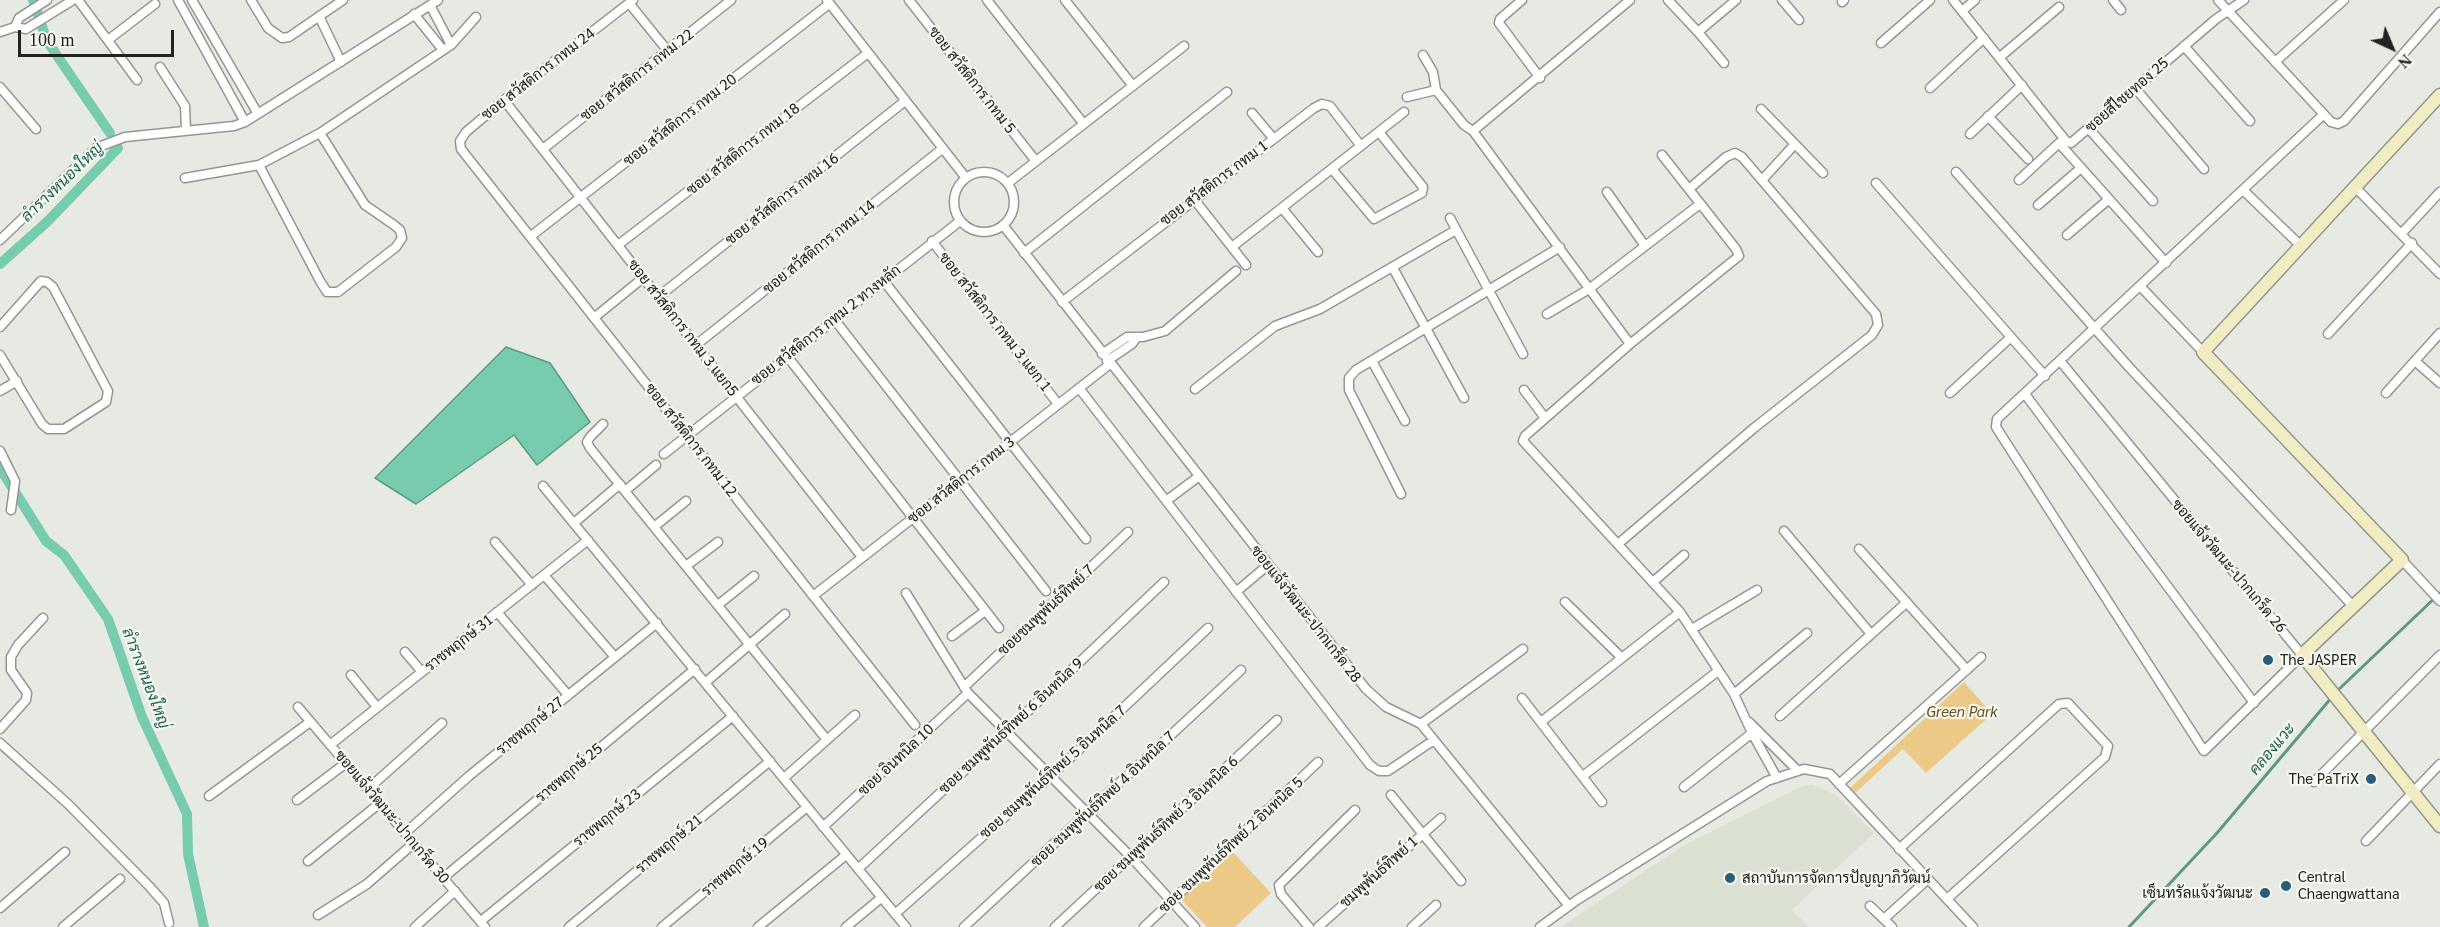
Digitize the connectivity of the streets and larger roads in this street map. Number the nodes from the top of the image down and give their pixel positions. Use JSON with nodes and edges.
{"nodes":[{"id":1,"x":47,"y":0,"type":"edge"},
{"id":2,"x":73,"y":0,"type":"edge"},
{"id":3,"x":78,"y":0,"type":"edge"},
{"id":4,"x":178,"y":0,"type":"edge"},
{"id":5,"x":192,"y":0,"type":"edge"},
{"id":6,"x":250,"y":0,"type":"edge"},
{"id":7,"x":343,"y":0,"type":"edge"},
{"id":8,"x":438,"y":0,"type":"edge"},
{"id":9,"x":731,"y":0,"type":"edge"},
{"id":10,"x":909,"y":0,"type":"edge"},
{"id":11,"x":987,"y":0,"type":"edge"},
{"id":12,"x":1065,"y":0,"type":"edge"},
{"id":13,"x":1522,"y":0,"type":"edge"},
{"id":14,"x":1630,"y":0,"type":"edge"},
{"id":15,"x":1668,"y":0,"type":"edge"},
{"id":16,"x":1736,"y":0,"type":"edge"},
{"id":17,"x":1782,"y":0,"type":"edge"},
{"id":18,"x":1930,"y":0,"type":"edge"},
{"id":19,"x":1953,"y":0,"type":"edge"},
{"id":20,"x":1975,"y":0,"type":"edge"},
{"id":21,"x":2113,"y":0,"type":"edge"},
{"id":22,"x":2218,"y":0,"type":"edge"},
{"id":23,"x":2244,"y":0,"type":"edge"},
{"id":24,"x":2344,"y":0,"type":"edge"},
{"id":25,"x":631,"y":2,"type":"edge"},
{"id":26,"x":828,"y":2,"type":"edge"},
{"id":27,"x":155,"y":4,"type":"dead end"},
{"id":28,"x":429,"y":5,"type":"junction"},
{"id":29,"x":2059,"y":7,"type":"dead end"},
{"id":30,"x":2121,"y":10,"type":"dead end"},
{"id":31,"x":1962,"y":11,"type":"junction"},
{"id":32,"x":2227,"y":11,"type":"junction"},
{"id":33,"x":2440,"y":12,"type":"edge"},
{"id":34,"x":414,"y":14,"type":"junction"},
{"id":35,"x":319,"y":16,"type":"junction"},
{"id":36,"x":476,"y":17,"type":"dead end"},
{"id":37,"x":1799,"y":20,"type":"dead end"},
{"id":38,"x":15,"y":27,"type":"junction"},
{"id":39,"x":0,"y":32,"type":"edge"},
{"id":40,"x":1698,"y":32,"type":"junction"},
{"id":41,"x":1984,"y":38,"type":"junction"},
{"id":42,"x":108,"y":40,"type":"junction"},
{"id":43,"x":1881,"y":43,"type":"dead end"},
{"id":44,"x":1184,"y":46,"type":"dead end"},
{"id":45,"x":2184,"y":46,"type":"junction"},
{"id":46,"x":447,"y":48,"type":"junction"},
{"id":47,"x":668,"y":50,"type":"junction"},
{"id":48,"x":868,"y":53,"type":"junction"},
{"id":49,"x":1424,"y":55,"type":"dead end"},
{"id":50,"x":2000,"y":57,"type":"junction"},
{"id":51,"x":341,"y":62,"type":"junction"},
{"id":52,"x":2275,"y":62,"type":"junction"},
{"id":53,"x":1724,"y":63,"type":"dead end"},
{"id":54,"x":160,"y":68,"type":"dead end"},
{"id":55,"x":1540,"y":78,"type":"junction"},
{"id":56,"x":137,"y":80,"type":"dead end"},
{"id":57,"x":2022,"y":85,"type":"junction"},
{"id":58,"x":1133,"y":86,"type":"junction"},
{"id":59,"x":0,"y":87,"type":"edge"},
{"id":60,"x":1930,"y":88,"type":"dead end"},
{"id":61,"x":2135,"y":88,"type":"junction"},
{"id":62,"x":1436,"y":90,"type":"junction"},
{"id":63,"x":1227,"y":92,"type":"dead end"},
{"id":64,"x":2440,"y":94,"type":"edge"},
{"id":65,"x":1407,"y":97,"type":"dead end"},
{"id":66,"x":504,"y":100,"type":"junction"},
{"id":67,"x":905,"y":101,"type":"junction"},
{"id":68,"x":1761,"y":109,"type":"dead end"},
{"id":69,"x":1404,"y":112,"type":"dead end"},
{"id":70,"x":1252,"y":113,"type":"dead end"},
{"id":71,"x":258,"y":114,"type":"junction"},
{"id":72,"x":2324,"y":114,"type":"junction"},
{"id":73,"x":1988,"y":116,"type":"junction"},
{"id":74,"x":2250,"y":121,"type":"dead end"},
{"id":75,"x":245,"y":122,"type":"junction"},
{"id":76,"x":1083,"y":123,"type":"junction"},
{"id":77,"x":36,"y":129,"type":"dead end"},
{"id":78,"x":2089,"y":129,"type":"junction"},
{"id":79,"x":186,"y":130,"type":"junction"},
{"id":80,"x":1473,"y":131,"type":"junction"},
{"id":81,"x":1379,"y":132,"type":"junction"},
{"id":82,"x":320,"y":133,"type":"junction"},
{"id":83,"x":1970,"y":134,"type":"dead end"},
{"id":84,"x":1273,"y":138,"type":"junction"},
{"id":85,"x":1795,"y":144,"type":"junction"},
{"id":86,"x":1361,"y":146,"type":"junction"},
{"id":87,"x":543,"y":149,"type":"junction"},
{"id":88,"x":942,"y":149,"type":"junction"},
{"id":89,"x":1662,"y":155,"type":"dead end"},
{"id":90,"x":466,"y":157,"type":"joint"},
{"id":91,"x":2028,"y":159,"type":"dead end"},
{"id":92,"x":1035,"y":160,"type":"junction"},
{"id":93,"x":259,"y":165,"type":"junction"},
{"id":94,"x":2081,"y":168,"type":"junction"},
{"id":95,"x":1332,"y":169,"type":"junction"},
{"id":96,"x":2204,"y":169,"type":"dead end"},
{"id":97,"x":1956,"y":172,"type":"dead end"},
{"id":98,"x":1823,"y":173,"type":"dead end"},
{"id":99,"x":185,"y":178,"type":"dead end"},
{"id":100,"x":966,"y":178,"type":"junction"},
{"id":101,"x":1763,"y":179,"type":"junction"},
{"id":102,"x":2019,"y":180,"type":"dead end"},
{"id":103,"x":1008,"y":183,"type":"junction"},
{"id":104,"x":1876,"y":183,"type":"dead end"},
{"id":105,"x":2355,"y":187,"type":"junction"},
{"id":106,"x":1689,"y":189,"type":"junction"},
{"id":107,"x":2243,"y":190,"type":"junction"},
{"id":108,"x":1607,"y":192,"type":"dead end"},
{"id":109,"x":2440,"y":192,"type":"edge"},
{"id":110,"x":580,"y":198,"type":"junction"},
{"id":111,"x":1193,"y":198,"type":"junction"},
{"id":112,"x":2109,"y":199,"type":"junction"},
{"id":113,"x":2153,"y":201,"type":"dead end"},
{"id":114,"x":1700,"y":204,"type":"junction"},
{"id":115,"x":2038,"y":205,"type":"dead end"},
{"id":116,"x":1282,"y":208,"type":"junction"},
{"id":117,"x":1450,"y":218,"type":"dead end"},
{"id":118,"x":960,"y":220,"type":"junction"},
{"id":119,"x":1003,"y":225,"type":"junction"},
{"id":120,"x":1456,"y":230,"type":"junction"},
{"id":121,"x":2402,"y":233,"type":"junction"},
{"id":122,"x":2067,"y":235,"type":"dead end"},
{"id":123,"x":531,"y":236,"type":"junction"},
{"id":124,"x":0,"y":240,"type":"edge"},
{"id":125,"x":932,"y":241,"type":"junction"},
{"id":126,"x":2412,"y":243,"type":"junction"},
{"id":127,"x":618,"y":246,"type":"junction"},
{"id":128,"x":1646,"y":246,"type":"junction"},
{"id":129,"x":2301,"y":246,"type":"junction"},
{"id":130,"x":1232,"y":247,"type":"junction"},
{"id":131,"x":1560,"y":247,"type":"junction"},
{"id":132,"x":1318,"y":252,"type":"dead end"},
{"id":133,"x":1024,"y":253,"type":"junction"},
{"id":134,"x":2166,"y":263,"type":"junction"},
{"id":135,"x":1246,"y":265,"type":"dead end"},
{"id":136,"x":1393,"y":268,"type":"junction"},
{"id":137,"x":1236,"y":271,"type":"dead end"},
{"id":138,"x":2440,"y":273,"type":"edge"},
{"id":139,"x":643,"y":278,"type":"junction"},
{"id":140,"x":883,"y":279,"type":"junction"},
{"id":141,"x":2141,"y":287,"type":"junction"},
{"id":142,"x":1589,"y":289,"type":"junction"},
{"id":143,"x":1487,"y":291,"type":"junction"},
{"id":144,"x":658,"y":297,"type":"junction"},
{"id":145,"x":1062,"y":302,"type":"junction"},
{"id":146,"x":1547,"y":314,"type":"dead end"},
{"id":147,"x":595,"y":317,"type":"junction"},
{"id":148,"x":834,"y":319,"type":"junction"},
{"id":149,"x":0,"y":327,"type":"edge"},
{"id":150,"x":1426,"y":328,"type":"junction"},
{"id":151,"x":2096,"y":329,"type":"junction"},
{"id":152,"x":2440,"y":333,"type":"edge"},
{"id":153,"x":2328,"y":334,"type":"dead end"},
{"id":154,"x":2011,"y":337,"type":"junction"},
{"id":155,"x":1630,"y":344,"type":"junction"},
{"id":156,"x":696,"y":345,"type":"junction"},
{"id":157,"x":2203,"y":352,"type":"junction"},
{"id":158,"x":1523,"y":354,"type":"dead end"},
{"id":159,"x":0,"y":355,"type":"edge"},
{"id":160,"x":787,"y":356,"type":"junction"},
{"id":161,"x":1106,"y":360,"type":"junction"},
{"id":162,"x":1372,"y":361,"type":"junction"},
{"id":163,"x":2415,"y":361,"type":"junction"},
{"id":164,"x":2061,"y":362,"type":"junction"},
{"id":165,"x":2045,"y":376,"type":"junction"},
{"id":166,"x":17,"y":381,"type":"junction"},
{"id":167,"x":2440,"y":383,"type":"edge"},
{"id":168,"x":1079,"y":388,"type":"junction"},
{"id":169,"x":1195,"y":389,"type":"dead end"},
{"id":170,"x":1524,"y":390,"type":"dead end"},
{"id":171,"x":0,"y":391,"type":"edge"},
{"id":172,"x":1950,"y":393,"type":"dead end"},
{"id":173,"x":2386,"y":393,"type":"dead end"},
{"id":174,"x":2025,"y":394,"type":"junction"},
{"id":175,"x":736,"y":396,"type":"junction"},
{"id":176,"x":1464,"y":398,"type":"dead end"},
{"id":177,"x":1058,"y":404,"type":"junction"},
{"id":178,"x":1545,"y":418,"type":"junction"},
{"id":179,"x":1405,"y":421,"type":"dead end"},
{"id":180,"x":603,"y":424,"type":"dead end"},
{"id":181,"x":687,"y":435,"type":"junction"},
{"id":182,"x":1009,"y":442,"type":"junction"},
{"id":183,"x":0,"y":451,"type":"edge"},
{"id":184,"x":664,"y":454,"type":"dead end"},
{"id":185,"x":656,"y":465,"type":"dead end"},
{"id":186,"x":1198,"y":477,"type":"junction"},
{"id":187,"x":961,"y":480,"type":"junction"},
{"id":188,"x":543,"y":486,"type":"dead end"},
{"id":189,"x":622,"y":488,"type":"junction"},
{"id":190,"x":1401,"y":494,"type":"dead end"},
{"id":191,"x":686,"y":501,"type":"dead end"},
{"id":192,"x":1166,"y":501,"type":"junction"},
{"id":193,"x":12,"y":506,"type":"dead end"},
{"id":194,"x":912,"y":519,"type":"junction"},
{"id":195,"x":574,"y":523,"type":"junction"},
{"id":196,"x":654,"y":527,"type":"junction"},
{"id":197,"x":1784,"y":531,"type":"dead end"},
{"id":198,"x":1128,"y":532,"type":"dead end"},
{"id":199,"x":1086,"y":538,"type":"dead end"},
{"id":200,"x":588,"y":540,"type":"junction"},
{"id":201,"x":495,"y":542,"type":"dead end"},
{"id":202,"x":717,"y":542,"type":"dead end"},
{"id":203,"x":1617,"y":544,"type":"junction"},
{"id":204,"x":1859,"y":549,"type":"dead end"},
{"id":205,"x":1684,"y":555,"type":"dead end"},
{"id":206,"x":862,"y":557,"type":"junction"},
{"id":207,"x":2402,"y":560,"type":"junction"},
{"id":208,"x":1268,"y":565,"type":"junction"},
{"id":209,"x":686,"y":566,"type":"junction"},
{"id":210,"x":544,"y":575,"type":"junction"},
{"id":211,"x":754,"y":576,"type":"dead end"},
{"id":212,"x":1164,"y":582,"type":"dead end"},
{"id":213,"x":1653,"y":582,"type":"junction"},
{"id":214,"x":532,"y":585,"type":"junction"},
{"id":215,"x":1757,"y":590,"type":"dead end"},
{"id":216,"x":1046,"y":591,"type":"dead end"},
{"id":217,"x":1236,"y":592,"type":"junction"},
{"id":218,"x":906,"y":593,"type":"dead end"},
{"id":219,"x":813,"y":596,"type":"junction"},
{"id":220,"x":2440,"y":600,"type":"edge"},
{"id":221,"x":1565,"y":602,"type":"dead end"},
{"id":222,"x":1906,"y":603,"type":"junction"},
{"id":223,"x":718,"y":605,"type":"junction"},
{"id":224,"x":2352,"y":605,"type":"junction"},
{"id":225,"x":986,"y":611,"type":"junction"},
{"id":226,"x":497,"y":612,"type":"junction"},
{"id":227,"x":1680,"y":612,"type":"junction"},
{"id":228,"x":785,"y":614,"type":"dead end"},
{"id":229,"x":43,"y":618,"type":"dead end"},
{"id":230,"x":657,"y":622,"type":"junction"},
{"id":231,"x":999,"y":628,"type":"dead end"},
{"id":232,"x":1208,"y":628,"type":"dead end"},
{"id":233,"x":1692,"y":629,"type":"junction"},
{"id":234,"x":1807,"y":633,"type":"dead end"},
{"id":235,"x":1871,"y":634,"type":"junction"},
{"id":236,"x":952,"y":636,"type":"dead end"},
{"id":237,"x":750,"y":644,"type":"junction"},
{"id":238,"x":1522,"y":649,"type":"dead end"},
{"id":239,"x":405,"y":652,"type":"dead end"},
{"id":240,"x":2302,"y":655,"type":"junction"},
{"id":241,"x":2440,"y":655,"type":"edge"},
{"id":242,"x":614,"y":656,"type":"junction"},
{"id":243,"x":1981,"y":657,"type":"dead end"},
{"id":244,"x":1622,"y":658,"type":"junction"},
{"id":245,"x":695,"y":669,"type":"junction"},
{"id":246,"x":1241,"y":670,"type":"dead end"},
{"id":247,"x":1966,"y":670,"type":"junction"},
{"id":248,"x":1718,"y":671,"type":"junction"},
{"id":249,"x":422,"y":672,"type":"junction"},
{"id":250,"x":351,"y":675,"type":"dead end"},
{"id":251,"x":706,"y":682,"type":"junction"},
{"id":252,"x":966,"y":690,"type":"junction"},
{"id":253,"x":1734,"y":694,"type":"junction"},
{"id":254,"x":568,"y":695,"type":"junction"},
{"id":255,"x":1522,"y":698,"type":"dead end"},
{"id":256,"x":2254,"y":703,"type":"junction"},
{"id":257,"x":298,"y":707,"type":"dead end"},
{"id":258,"x":377,"y":707,"type":"junction"},
{"id":259,"x":855,"y":715,"type":"dead end"},
{"id":260,"x":733,"y":716,"type":"junction"},
{"id":261,"x":1780,"y":716,"type":"dead end"},
{"id":262,"x":1277,"y":720,"type":"dead end"},
{"id":263,"x":310,"y":722,"type":"junction"},
{"id":264,"x":1541,"y":722,"type":"junction"},
{"id":265,"x":1749,"y":722,"type":"junction"},
{"id":266,"x":442,"y":723,"type":"dead end"},
{"id":267,"x":1420,"y":724,"type":"junction"},
{"id":268,"x":915,"y":725,"type":"dead end"},
{"id":269,"x":0,"y":729,"type":"edge"},
{"id":270,"x":1007,"y":731,"type":"junction"},
{"id":271,"x":2365,"y":732,"type":"junction"},
{"id":272,"x":1752,"y":734,"type":"junction"},
{"id":273,"x":827,"y":740,"type":"junction"},
{"id":274,"x":1434,"y":740,"type":"junction"},
{"id":275,"x":0,"y":743,"type":"edge"},
{"id":276,"x":330,"y":745,"type":"junction"},
{"id":277,"x":770,"y":761,"type":"junction"},
{"id":278,"x":1318,"y":762,"type":"dead end"},
{"id":279,"x":346,"y":763,"type":"junction"},
{"id":280,"x":2440,"y":764,"type":"edge"},
{"id":281,"x":1798,"y":771,"type":"junction"},
{"id":282,"x":1051,"y":776,"type":"junction"},
{"id":283,"x":1583,"y":776,"type":"junction"},
{"id":284,"x":784,"y":778,"type":"junction"},
{"id":285,"x":1778,"y":778,"type":"junction"},
{"id":286,"x":2313,"y":782,"type":"dead end"},
{"id":287,"x":1839,"y":784,"type":"junction"},
{"id":288,"x":1684,"y":787,"type":"dead end"},
{"id":289,"x":368,"y":789,"type":"junction"},
{"id":290,"x":2413,"y":792,"type":"junction"},
{"id":291,"x":1390,"y":795,"type":"dead end"},
{"id":292,"x":209,"y":796,"type":"dead end"},
{"id":293,"x":297,"y":800,"type":"dead end"},
{"id":294,"x":1602,"y":801,"type":"dead end"},
{"id":295,"x":380,"y":803,"type":"junction"},
{"id":296,"x":807,"y":807,"type":"junction"},
{"id":297,"x":1354,"y":810,"type":"dead end"},
{"id":298,"x":1088,"y":814,"type":"junction"},
{"id":299,"x":1441,"y":818,"type":"dead end"},
{"id":300,"x":2440,"y":826,"type":"edge"},
{"id":301,"x":823,"y":827,"type":"junction"},
{"id":302,"x":405,"y":833,"type":"junction"},
{"id":303,"x":1422,"y":834,"type":"junction"},
{"id":304,"x":2366,"y":841,"type":"dead end"},
{"id":305,"x":414,"y":843,"type":"junction"},
{"id":306,"x":1899,"y":849,"type":"junction"},
{"id":307,"x":65,"y":852,"type":"dead end"},
{"id":308,"x":846,"y":855,"type":"junction"},
{"id":309,"x":1131,"y":857,"type":"junction"},
{"id":310,"x":308,"y":861,"type":"dead end"},
{"id":311,"x":858,"y":869,"type":"junction"},
{"id":312,"x":443,"y":878,"type":"junction"},
{"id":313,"x":120,"y":879,"type":"dead end"},
{"id":314,"x":1928,"y":879,"type":"junction"},
{"id":315,"x":1461,"y":881,"type":"dead end"},
{"id":316,"x":455,"y":891,"type":"junction"},
{"id":317,"x":881,"y":898,"type":"junction"},
{"id":318,"x":1947,"y":899,"type":"junction"},
{"id":319,"x":1172,"y":902,"type":"junction"},
{"id":320,"x":1436,"y":905,"type":"dead end"},
{"id":321,"x":1569,"y":906,"type":"junction"},
{"id":322,"x":1870,"y":906,"type":"dead end"},
{"id":323,"x":0,"y":908,"type":"edge"},
{"id":324,"x":895,"y":914,"type":"junction"},
{"id":325,"x":318,"y":915,"type":"dead end"},
{"id":326,"x":1884,"y":919,"type":"junction"},
{"id":327,"x":169,"y":923,"type":"dead end"},
{"id":328,"x":483,"y":924,"type":"edge"},
{"id":329,"x":63,"y":927,"type":"edge"},
{"id":330,"x":415,"y":927,"type":"edge"},
{"id":331,"x":569,"y":927,"type":"edge"},
{"id":332,"x":662,"y":927,"type":"edge"},
{"id":333,"x":758,"y":927,"type":"edge"},
{"id":334,"x":846,"y":927,"type":"edge"},
{"id":335,"x":906,"y":927,"type":"edge"},
{"id":336,"x":964,"y":927,"type":"edge"},
{"id":337,"x":1056,"y":927,"type":"edge"},
{"id":338,"x":1144,"y":927,"type":"edge"},
{"id":339,"x":1195,"y":927,"type":"edge"},
{"id":340,"x":1309,"y":927,"type":"edge"},
{"id":341,"x":1317,"y":927,"type":"edge"},
{"id":342,"x":1412,"y":927,"type":"edge"},
{"id":343,"x":1540,"y":927,"type":"edge"},
{"id":344,"x":1892,"y":927,"type":"edge"},
{"id":345,"x":1973,"y":927,"type":"edge"}],
"edges":[{"from":1,"to":38,"type":"street"},
{"from":2,"to":38,"type":"street"},
{"from":3,"to":42,"type":"street"},
{"from":4,"to":75,"type":"street"},
{"from":5,"to":71,"type":"street"},
{"from":6,"to":35,"type":"street"},
{"from":7,"to":35,"type":"street"},
{"from":8,"to":28,"type":"street"},
{"from":9,"to":47,"type":"street","name":"ซอย สวัสดิการ กทม 22"},
{"from":10,"to":92,"type":"street","name":"ซอย สวัสดิการ กทม 5"},
{"from":11,"to":76,"type":"street"},
{"from":12,"to":58,"type":"street"},
{"from":13,"to":55,"type":"street"},
{"from":14,"to":55,"type":"street"},
{"from":15,"to":40,"type":"street"},
{"from":16,"to":40,"type":"street"},
{"from":17,"to":37,"type":"street"},
{"from":18,"to":43,"type":"street"},
{"from":19,"to":31,"type":"street","name":"ซอยสีไชยทอง 25"},
{"from":20,"to":31,"type":"street"},
{"from":21,"to":30,"type":"street"},
{"from":22,"to":32,"type":"street"},
{"from":23,"to":32,"type":"street","name":"ซอยสีไชยทอง 25"},
{"from":24,"to":52,"type":"street"},
{"from":25,"to":47,"type":"street"},
{"from":25,"to":66,"type":"street","name":"ซอย สวัสดิการ กทม 24"},
{"from":26,"to":48,"type":"street"},
{"from":26,"to":110,"type":"street","name":"ซอย สวัสดิการ กทม 20"},
{"from":27,"to":42,"type":"street"},
{"from":28,"to":34,"type":"street"},
{"from":28,"to":46,"type":"street"},
{"from":29,"to":50,"type":"street"},
{"from":31,"to":41,"type":"street","name":"ซอยสีไชยทอง 25"},
{"from":32,"to":45,"type":"street","name":"ซอยสีไชยทอง 25"},
{"from":32,"to":52,"type":"street"},
{"from":33,"to":72,"type":"street"},
{"from":34,"to":46,"type":"street"},
{"from":34,"to":51,"type":"street"},
{"from":35,"to":51,"type":"street"},
{"from":36,"to":46,"type":"street"},
{"from":38,"to":39,"type":"street"},
{"from":40,"to":53,"type":"street"},
{"from":41,"to":50,"type":"street","name":"ซอยสีไชยทอง 25"},
{"from":41,"to":60,"type":"street"},
{"from":42,"to":56,"type":"street"},
{"from":44,"to":58,"type":"street"},
{"from":45,"to":61,"type":"street","name":"ซอยสีไชยทอง 25"},
{"from":45,"to":74,"type":"street"},
{"from":46,"to":82,"type":"street"},
{"from":47,"to":87,"type":"street","name":"ซอย สวัสดิการ กทม 22"},
{"from":48,"to":67,"type":"street"},
{"from":48,"to":127,"type":"street","name":"ซอย สวัสดิการ กทม 18"},
{"from":49,"to":62,"type":"street"},
{"from":50,"to":57,"type":"street","name":"ซอยสีไชยทอง 25"},
{"from":51,"to":71,"type":"street"},
{"from":52,"to":72,"type":"street"},
{"from":54,"to":79,"type":"street"},
{"from":55,"to":80,"type":"street"},
{"from":57,"to":73,"type":"street"},
{"from":57,"to":78,"type":"street","name":"ซอยสีไชยทอง 25"},
{"from":58,"to":76,"type":"street"},
{"from":59,"to":77,"type":"street"},
{"from":61,"to":78,"type":"street","name":"ซอยสีไชยทอง 25"},
{"from":61,"to":96,"type":"street"},
{"from":62,"to":65,"type":"street"},
{"from":62,"to":80,"type":"street"},
{"from":63,"to":133,"type":"street"},
{"from":64,"to":105,"type":"street"},
{"from":66,"to":87,"type":"street","name":"ซอย สวัสดิการ กทม 3 แยก5"},
{"from":66,"to":90,"type":"street","name":"ซอย สวัสดิการ กทม 24"},
{"from":67,"to":88,"type":"street"},
{"from":67,"to":144,"type":"street","name":"ซอย สวัสดิการ กทม 16"},
{"from":68,"to":85,"type":"street"},
{"from":69,"to":81,"type":"street"},
{"from":70,"to":84,"type":"street"},
{"from":71,"to":75,"type":"street"},
{"from":72,"to":107,"type":"street"},
{"from":73,"to":83,"type":"street"},
{"from":73,"to":91,"type":"street"},
{"from":75,"to":79,"type":"street"},
{"from":76,"to":92,"type":"street"},
{"from":78,"to":113,"type":"street"},
{"from":79,"to":124,"type":"street"},
{"from":80,"to":131,"type":"street"},
{"from":81,"to":86,"type":"street"},
{"from":81,"to":95,"type":"street"},
{"from":82,"to":93,"type":"street"},
{"from":82,"to":93,"type":"street"},
{"from":84,"to":86,"type":"street","name":"ซอย สวัสดิการ กทม 1"},
{"from":84,"to":111,"type":"street","name":"ซอย สวัสดิการ กทม 1"},
{"from":85,"to":98,"type":"street"},
{"from":85,"to":101,"type":"street"},
{"from":86,"to":95,"type":"street"},
{"from":87,"to":110,"type":"street","name":"ซอย สวัสดิการ กทม 3 แยก5"},
{"from":88,"to":100,"type":"street"},
{"from":88,"to":156,"type":"street","name":"ซอย สวัสดิการ กทม 14"},
{"from":89,"to":106,"type":"street"},
{"from":90,"to":123,"type":"street","name":"ซอย สวัสดิการ กทม 12"},
{"from":92,"to":103,"type":"street"},
{"from":93,"to":99,"type":"street"},
{"from":94,"to":102,"type":"street"},
{"from":94,"to":112,"type":"street"},
{"from":94,"to":115,"type":"street"},
{"from":95,"to":116,"type":"street"},
{"from":97,"to":151,"type":"street"},
{"from":100,"to":103,"type":"street"},
{"from":100,"to":118,"type":"street"},
{"from":101,"to":106,"type":"street"},
{"from":101,"to":203,"type":"street"},
{"from":103,"to":119,"type":"street"},
{"from":104,"to":154,"type":"street"},
{"from":105,"to":121,"type":"street"},
{"from":105,"to":129,"type":"street"},
{"from":106,"to":114,"type":"street"},
{"from":107,"to":129,"type":"street"},
{"from":107,"to":134,"type":"street"},
{"from":108,"to":128,"type":"street"},
{"from":109,"to":121,"type":"street"},
{"from":110,"to":123,"type":"street","name":"ซอย สวัสดิการ กทม 20"},
{"from":110,"to":127,"type":"street","name":"ซอย สวัสดิการ กทม 3 แยก5"},
{"from":111,"to":130,"type":"street"},
{"from":111,"to":145,"type":"street","name":"ซอย สวัสดิการ กทม 1"},
{"from":112,"to":122,"type":"street"},
{"from":112,"to":134,"type":"street"},
{"from":114,"to":128,"type":"street"},
{"from":114,"to":155,"type":"street"},
{"from":116,"to":130,"type":"street"},
{"from":116,"to":132,"type":"street"},
{"from":117,"to":120,"type":"street"},
{"from":118,"to":119,"type":"street"},
{"from":118,"to":125,"type":"street","name":"ซอย สวัสดิการ กทม 2 ทางหลัก"},
{"from":119,"to":133,"type":"street","name":"ซอยแจ้งวัฒนะ-ปากเกร็ด 28"},
{"from":120,"to":136,"type":"street"},
{"from":120,"to":143,"type":"street"},
{"from":121,"to":126,"type":"street"},
{"from":123,"to":147,"type":"street","name":"ซอย สวัสดิการ กทม 12"},
{"from":125,"to":140,"type":"street","name":"ซอย สวัสดิการ กทม 2 ทางหลัก"},
{"from":125,"to":177,"type":"street","name":"ซอย สวัสดิการ กทม 3 แยก 1"},
{"from":126,"to":138,"type":"street"},
{"from":126,"to":153,"type":"street"},
{"from":127,"to":139,"type":"street","name":"ซอย สวัสดิการ กทม 3 แยก5"},
{"from":128,"to":142,"type":"street"},
{"from":129,"to":157,"type":"street"},
{"from":130,"to":135,"type":"street"},
{"from":131,"to":142,"type":"street"},
{"from":131,"to":143,"type":"street"},
{"from":133,"to":145,"type":"street","name":"ซอยแจ้งวัฒนะ-ปากเกร็ด 28"},
{"from":134,"to":141,"type":"street"},
{"from":136,"to":150,"type":"street"},
{"from":136,"to":169,"type":"street"},
{"from":137,"to":161,"type":"street","name":"ซอย สวัสดิการ กทม 3"},
{"from":139,"to":144,"type":"street","name":"ซอย สวัสดิการ กทม 3 แยก5"},
{"from":139,"to":147,"type":"street"},
{"from":140,"to":148,"type":"street","name":"ซอย สวัสดิการ กทม 2 ทางหลัก"},
{"from":140,"to":182,"type":"street"},
{"from":141,"to":151,"type":"street"},
{"from":141,"to":157,"type":"street"},
{"from":142,"to":146,"type":"street"},
{"from":142,"to":155,"type":"street"},
{"from":143,"to":150,"type":"street"},
{"from":143,"to":158,"type":"street"},
{"from":144,"to":156,"type":"street","name":"ซอย สวัสดิการ กทม 3 แยก5"},
{"from":145,"to":161,"type":"street","name":"ซอยแจ้งวัฒนะ-ปากเกร็ด 28"},
{"from":147,"to":181,"type":"street","name":"ซอย สวัสดิการ กทม 12"},
{"from":148,"to":160,"type":"street","name":"ซอย สวัสดิการ กทม 2 ทางหลัก"},
{"from":148,"to":187,"type":"street"},
{"from":149,"to":166,"type":"street"},
{"from":150,"to":162,"type":"street"},
{"from":150,"to":176,"type":"street"},
{"from":151,"to":164,"type":"street"},
{"from":151,"to":224,"type":"street"},
{"from":152,"to":163,"type":"street"},
{"from":154,"to":165,"type":"street"},
{"from":154,"to":172,"type":"street"},
{"from":155,"to":178,"type":"street"},
{"from":156,"to":175,"type":"street","name":"ซอย สวัสดิการ กทม 3 แยก5"},
{"from":157,"to":207,"type":"street"},
{"from":159,"to":166,"type":"street"},
{"from":160,"to":175,"type":"street","name":"ซอย สวัสดิการ กทม 2 ทางหลัก"},
{"from":160,"to":194,"type":"street"},
{"from":161,"to":168,"type":"street","name":"ซอย สวัสดิการ กทม 3"},
{"from":161,"to":186,"type":"street","name":"ซอยแจ้งวัฒนะ-ปากเกร็ด 28"},
{"from":162,"to":179,"type":"street"},
{"from":162,"to":190,"type":"street"},
{"from":163,"to":167,"type":"street"},
{"from":163,"to":173,"type":"street"},
{"from":164,"to":165,"type":"street"},
{"from":164,"to":240,"type":"street","name":"ซอยแจ้งวัฒนะ-ปากเกร็ด 26"},
{"from":165,"to":174,"type":"street"},
{"from":166,"to":171,"type":"street"},
{"from":168,"to":177,"type":"street","name":"ซอย สวัสดิการ กทม 3"},
{"from":168,"to":192,"type":"street"},
{"from":170,"to":178,"type":"street"},
{"from":174,"to":256,"type":"street"},
{"from":174,"to":256,"type":"street"},
{"from":175,"to":181,"type":"street","name":"ซอย สวัสดิการ กทม 2 ทางหลัก"},
{"from":175,"to":206,"type":"street","name":"ซอย สวัสดิการ กทม 3 แยก5"},
{"from":177,"to":182,"type":"street","name":"ซอย สวัสดิการ กทม 3"},
{"from":178,"to":203,"type":"street"},
{"from":180,"to":189,"type":"street"},
{"from":181,"to":184,"type":"street","name":"ซอย สวัสดิการ กทม 2 ทางหลัก"},
{"from":181,"to":219,"type":"street","name":"ซอย สวัสดิการ กทม 12"},
{"from":182,"to":187,"type":"street","name":"ซอย สวัสดิการ กทม 3"},
{"from":182,"to":199,"type":"street"},
{"from":183,"to":193,"type":"street"},
{"from":185,"to":189,"type":"street"},
{"from":186,"to":192,"type":"street"},
{"from":186,"to":208,"type":"street","name":"ซอยแจ้งวัฒนะ-ปากเกร็ด 28"},
{"from":187,"to":194,"type":"street","name":"ซอย สวัสดิการ กทม 3"},
{"from":187,"to":216,"type":"street"},
{"from":188,"to":195,"type":"street"},
{"from":189,"to":195,"type":"street"},
{"from":189,"to":196,"type":"street"},
{"from":191,"to":196,"type":"street"},
{"from":192,"to":217,"type":"street"},
{"from":194,"to":206,"type":"street","name":"ซอย สวัสดิการ กทม 3"},
{"from":194,"to":225,"type":"street"},
{"from":195,"to":200,"type":"street"},
{"from":196,"to":209,"type":"street"},
{"from":197,"to":235,"type":"street"},
{"from":198,"to":252,"type":"street","name":"ซอยชมพูพันธ์ทิพย์ 7"},
{"from":200,"to":210,"type":"street","name":"ราชพฤกษ์ 31"},
{"from":200,"to":230,"type":"street"},
{"from":201,"to":214,"type":"street"},
{"from":202,"to":209,"type":"street"},
{"from":203,"to":213,"type":"street"},
{"from":204,"to":222,"type":"street"},
{"from":205,"to":213,"type":"street"},
{"from":206,"to":219,"type":"street","name":"ซอย สวัสดิการ กทม 3"},
{"from":207,"to":220,"type":"street"},
{"from":207,"to":224,"type":"street"},
{"from":208,"to":217,"type":"street"},
{"from":208,"to":267,"type":"street","name":"ซอยแจ้งวัฒนะ-ปากเกร็ด 28"},
{"from":209,"to":223,"type":"street"},
{"from":210,"to":214,"type":"street","name":"ราชพฤกษ์ 31"},
{"from":210,"to":242,"type":"street"},
{"from":211,"to":223,"type":"street"},
{"from":212,"to":270,"type":"street","name":"ซอย ชมพูพันธ์ทิพย์ 6 อินทนิล 9"},
{"from":213,"to":227,"type":"street"},
{"from":214,"to":226,"type":"street","name":"ราชพฤกษ์ 31"},
{"from":215,"to":233,"type":"street"},
{"from":217,"to":274,"type":"street"},
{"from":218,"to":252,"type":"street"},
{"from":219,"to":268,"type":"street","name":"ซอย สวัสดิการ กทม 12"},
{"from":221,"to":244,"type":"street"},
{"from":222,"to":235,"type":"street"},
{"from":222,"to":247,"type":"street"},
{"from":223,"to":237,"type":"street"},
{"from":224,"to":240,"type":"street"},
{"from":225,"to":231,"type":"street"},
{"from":225,"to":236,"type":"street"},
{"from":226,"to":249,"type":"street","name":"ราชพฤกษ์ 31"},
{"from":226,"to":254,"type":"street"},
{"from":227,"to":233,"type":"street"},
{"from":227,"to":244,"type":"street"},
{"from":228,"to":237,"type":"street"},
{"from":229,"to":269,"type":"street"},
{"from":230,"to":242,"type":"street","name":"ราชพฤกษ์ 27"},
{"from":230,"to":245,"type":"street"},
{"from":232,"to":282,"type":"street","name":"ซอย ชมพูพันธ์ทิพย์ 5 อินทนิล 7"},
{"from":233,"to":248,"type":"street"},
{"from":234,"to":253,"type":"street"},
{"from":235,"to":261,"type":"street"},
{"from":237,"to":251,"type":"street"},
{"from":237,"to":273,"type":"street"},
{"from":238,"to":267,"type":"street"},
{"from":239,"to":249,"type":"street"},
{"from":240,"to":256,"type":"street"},
{"from":240,"to":271,"type":"street","name":"ซอยแจ้งวัฒนะ-ปากเกร็ด 26"},
{"from":241,"to":271,"type":"street"},
{"from":242,"to":254,"type":"street","name":"ราชพฤกษ์ 27"},
{"from":243,"to":247,"type":"street"},
{"from":244,"to":264,"type":"street"},
{"from":245,"to":251,"type":"street"},
{"from":245,"to":312,"type":"street","name":"ราชพฤกษ์ 25"},
{"from":246,"to":298,"type":"street","name":"ซอย ชมพูพันธ์ทิพย์ 4 อินทนิล 7"},
{"from":247,"to":287,"type":"street"},
{"from":248,"to":253,"type":"street"},
{"from":248,"to":283,"type":"street"},
{"from":249,"to":258,"type":"street","name":"ราชพฤกษ์ 31"},
{"from":250,"to":258,"type":"street"},
{"from":251,"to":260,"type":"street"},
{"from":252,"to":270,"type":"street"},
{"from":252,"to":301,"type":"street","name":"ซอย อินทนิล 10"},
{"from":253,"to":265,"type":"street"},
{"from":254,"to":302,"type":"street","name":"ราชพฤกษ์ 27"},
{"from":255,"to":264,"type":"street"},
{"from":257,"to":263,"type":"street","name":"ซอยแจ้งวัฒนะ-ปากเกร็ด 30"},
{"from":258,"to":276,"type":"street","name":"ราชพฤกษ์ 31"},
{"from":259,"to":273,"type":"street"},
{"from":260,"to":277,"type":"street"},
{"from":260,"to":328,"type":"street","name":"ราชพฤกษ์ 23"},
{"from":262,"to":309,"type":"street","name":"ซอย ชมพูพันธ์ทิพย์ 3 อินทนิล 6"},
{"from":263,"to":276,"type":"street","name":"ซอยแจ้งวัฒนะ-ปากเกร็ด 30"},
{"from":263,"to":292,"type":"street"},
{"from":264,"to":283,"type":"street"},
{"from":265,"to":272,"type":"street"},
{"from":265,"to":281,"type":"street"},
{"from":266,"to":289,"type":"street"},
{"from":267,"to":274,"type":"street","name":"ซอยแจ้งวัฒนะ-ปากเกร็ด 28"},
{"from":270,"to":282,"type":"street"},
{"from":270,"to":311,"type":"street","name":"ซอย ชมพูพันธ์ทิพย์ 6 อินทนิล 9"},
{"from":271,"to":286,"type":"street"},
{"from":271,"to":290,"type":"street","name":"ซอยแจ้งวัฒนะ-ปากเกร็ด 26"},
{"from":272,"to":285,"type":"street"},
{"from":272,"to":288,"type":"street"},
{"from":273,"to":284,"type":"street"},
{"from":274,"to":321,"type":"street","name":"ซอยแจ้งวัฒนะ-ปากเกร็ด 28"},
{"from":275,"to":327,"type":"street"},
{"from":276,"to":279,"type":"street","name":"ซอยแจ้งวัฒนะ-ปากเกร็ด 30"},
{"from":277,"to":284,"type":"street"},
{"from":277,"to":331,"type":"street","name":"ราชพฤกษ์ 21"},
{"from":278,"to":319,"type":"street","name":"ซอย ชมพูพันธ์ทิพย์ 2 อินทนิล 5"},
{"from":279,"to":289,"type":"street","name":"ซอยแจ้งวัฒนะ-ปากเกร็ด 30"},
{"from":279,"to":293,"type":"street"},
{"from":280,"to":290,"type":"street"},
{"from":281,"to":285,"type":"street"},
{"from":281,"to":287,"type":"street"},
{"from":282,"to":298,"type":"street"},
{"from":282,"to":324,"type":"street","name":"ซอย ชมพูพันธ์ทิพย์ 5 อินทนิล 7"},
{"from":283,"to":294,"type":"street"},
{"from":284,"to":296,"type":"street"},
{"from":285,"to":321,"type":"street"},
{"from":287,"to":306,"type":"street"},
{"from":289,"to":295,"type":"street","name":"ซอยแจ้งวัฒนะ-ปากเกร็ด 30"},
{"from":290,"to":300,"type":"street","name":"ซอยแจ้งวัฒนะ-ปากเกร็ด 26"},
{"from":290,"to":304,"type":"street"},
{"from":291,"to":303,"type":"street"},
{"from":295,"to":302,"type":"street","name":"ซอยแจ้งวัฒนะ-ปากเกร็ด 30"},
{"from":295,"to":310,"type":"street"},
{"from":296,"to":301,"type":"street"},
{"from":296,"to":332,"type":"street","name":"ราชพฤกษ์ 19"},
{"from":297,"to":340,"type":"street"},
{"from":298,"to":309,"type":"street"},
{"from":298,"to":336,"type":"street","name":"ซอย ชมพูพันธ์ทิพย์ 4 อินทนิล 7"},
{"from":299,"to":303,"type":"street","name":"ชมพูพันธ์ทิพย์ 1"},
{"from":301,"to":308,"type":"street"},
{"from":302,"to":305,"type":"street","name":"ซอยแจ้งวัฒนะ-ปากเกร็ด 30"},
{"from":303,"to":315,"type":"street"},
{"from":303,"to":341,"type":"street","name":"ชมพูพันธ์ทิพย์ 1"},
{"from":305,"to":312,"type":"street","name":"ซอยแจ้งวัฒนะ-ปากเกร็ด 30"},
{"from":305,"to":325,"type":"street"},
{"from":306,"to":314,"type":"street"},
{"from":306,"to":318,"type":"street"},
{"from":307,"to":323,"type":"street"},
{"from":308,"to":311,"type":"street"},
{"from":308,"to":333,"type":"street"},
{"from":309,"to":319,"type":"street"},
{"from":309,"to":337,"type":"street","name":"ซอย ชมพูพันธ์ทิพย์ 3 อินทนิล 6"},
{"from":311,"to":317,"type":"street"},
{"from":312,"to":316,"type":"street","name":"ซอยแจ้งวัฒนะ-ปากเกร็ด 30"},
{"from":313,"to":329,"type":"street"},
{"from":314,"to":318,"type":"street"},
{"from":314,"to":326,"type":"street"},
{"from":316,"to":328,"type":"street","name":"ซอยแจ้งวัฒนะ-ปากเกร็ด 30"},
{"from":316,"to":330,"type":"street"},
{"from":317,"to":324,"type":"street"},
{"from":317,"to":334,"type":"street"},
{"from":318,"to":345,"type":"street"},
{"from":319,"to":338,"type":"street","name":"ซอย ชมพูพันธ์ทิพย์ 2 อินทนิล 5"},
{"from":319,"to":339,"type":"street"},
{"from":320,"to":342,"type":"street"},
{"from":321,"to":343,"type":"street"},
{"from":322,"to":326,"type":"street"},
{"from":324,"to":335,"type":"street"},
{"from":326,"to":344,"type":"street"}]}
